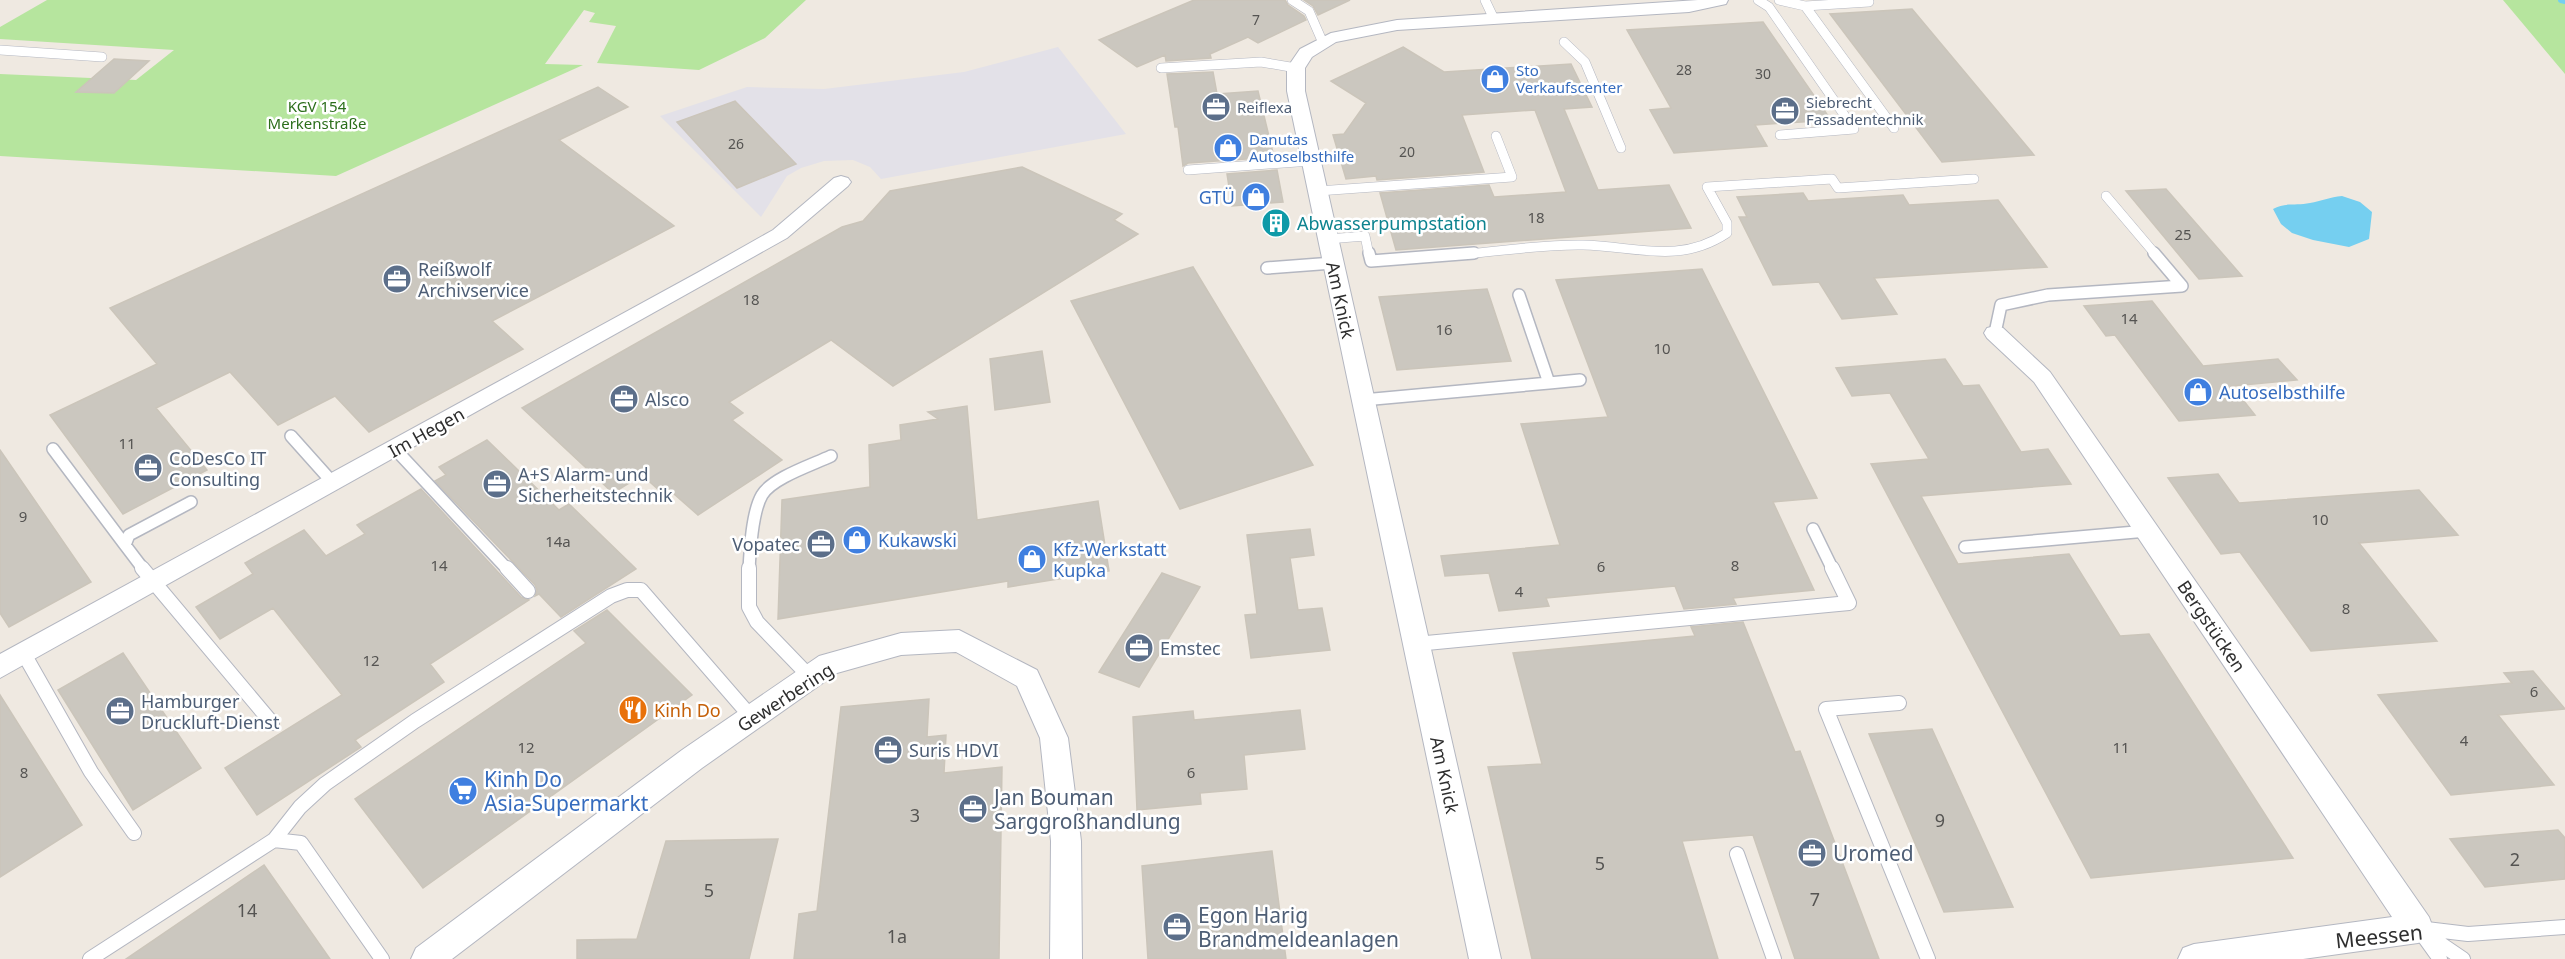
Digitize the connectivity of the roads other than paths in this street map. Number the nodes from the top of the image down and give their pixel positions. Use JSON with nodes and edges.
{"nodes":[{"id":1,"x":1293,"y":0,"type":"edge"},
{"id":2,"x":1720,"y":0,"type":"edge"},
{"id":3,"x":1758,"y":0,"type":"edge"},
{"id":4,"x":1779,"y":0,"type":"edge"},
{"id":5,"x":1869,"y":2,"type":"dead end"},
{"id":6,"x":1805,"y":6,"type":"junction"},
{"id":7,"x":1490,"y":10,"type":"edge"},
{"id":8,"x":1564,"y":42,"type":"dead end"},
{"id":9,"x":1323,"y":43,"type":"junction"},
{"id":10,"x":0,"y":50,"type":"edge"},
{"id":11,"x":102,"y":57,"type":"dead end"},
{"id":12,"x":1161,"y":68,"type":"dead end"},
{"id":13,"x":1296,"y":68,"type":"junction"},
{"id":14,"x":1894,"y":128,"type":"dead end"},
{"id":15,"x":1780,"y":135,"type":"dead end"},
{"id":16,"x":1496,"y":136,"type":"dead end"},
{"id":17,"x":1621,"y":148,"type":"dead end"},
{"id":18,"x":1311,"y":161,"type":"junction"},
{"id":19,"x":1188,"y":170,"type":"dead end"},
{"id":20,"x":1974,"y":179,"type":"dead end"},
{"id":21,"x":841,"y":182,"type":"dead end"},
{"id":22,"x":1318,"y":192,"type":"junction"},
{"id":23,"x":2106,"y":196,"type":"dead end"},
{"id":24,"x":1328,"y":239,"type":"junction"},
{"id":25,"x":1333,"y":263,"type":"junction"},
{"id":26,"x":1267,"y":268,"type":"dead end"},
{"id":27,"x":1519,"y":295,"type":"dead end"},
{"id":28,"x":1995,"y":333,"type":"joint"},
{"id":29,"x":1580,"y":380,"type":"dead end"},
{"id":30,"x":1549,"y":383,"type":"junction"},
{"id":31,"x":1363,"y":399,"type":"junction"},
{"id":32,"x":291,"y":436,"type":"dead end"},
{"id":33,"x":53,"y":448,"type":"dead end"},
{"id":34,"x":395,"y":449,"type":"junction"},
{"id":35,"x":831,"y":456,"type":"dead end"},
{"id":36,"x":333,"y":483,"type":"junction"},
{"id":37,"x":191,"y":502,"type":"dead end"},
{"id":38,"x":1813,"y":529,"type":"dead end"},
{"id":39,"x":2147,"y":531,"type":"junction"},
{"id":40,"x":125,"y":545,"type":"junction"},
{"id":41,"x":1965,"y":547,"type":"dead end"},
{"id":42,"x":153,"y":582,"type":"junction"},
{"id":43,"x":528,"y":591,"type":"dead end"},
{"id":44,"x":1416,"y":644,"type":"junction"},
{"id":45,"x":24,"y":654,"type":"junction"},
{"id":46,"x":0,"y":667,"type":"edge"},
{"id":47,"x":810,"y":677,"type":"junction"},
{"id":48,"x":1899,"y":703,"type":"dead end"},
{"id":49,"x":752,"y":718,"type":"junction"},
{"id":50,"x":272,"y":723,"type":"dead end"},
{"id":51,"x":134,"y":834,"type":"dead end"},
{"id":52,"x":274,"y":840,"type":"junction"},
{"id":53,"x":1737,"y":854,"type":"dead end"},
{"id":54,"x":2565,"y":927,"type":"edge"},
{"id":55,"x":2418,"y":928,"type":"junction"},
{"id":56,"x":90,"y":959,"type":"edge"},
{"id":57,"x":382,"y":959,"type":"edge"},
{"id":58,"x":427,"y":959,"type":"edge"},
{"id":59,"x":1066,"y":959,"type":"edge"},
{"id":60,"x":1485,"y":959,"type":"edge"},
{"id":61,"x":1774,"y":959,"type":"edge"},
{"id":62,"x":1928,"y":959,"type":"edge"},
{"id":63,"x":2194,"y":959,"type":"edge"},
{"id":64,"x":2440,"y":959,"type":"edge"},
{"id":65,"x":2463,"y":959,"type":"edge"}],
"edges":[{"from":1,"to":9,"type":"lane"},
{"from":2,"to":7,"type":"street"},
{"from":3,"to":15,"type":"lane"},
{"from":4,"to":6,"type":"lane"},
{"from":5,"to":6,"type":"lane"},
{"from":6,"to":14,"type":"lane"},
{"from":7,"to":9,"type":"street"},
{"from":8,"to":17,"type":"lane"},
{"from":9,"to":13,"type":"street"},
{"from":10,"to":11,"type":"lane"},
{"from":12,"to":13,"type":"lane"},
{"from":13,"to":18,"type":"street","name":"Am Knick"},
{"from":16,"to":22,"type":"lane"},
{"from":18,"to":19,"type":"lane"},
{"from":18,"to":22,"type":"street","name":"Am Knick"},
{"from":20,"to":24,"type":"lane"},
{"from":21,"to":34,"type":"street","name":"Im Hegen"},
{"from":22,"to":24,"type":"street","name":"Am Knick"},
{"from":23,"to":28,"type":"lane"},
{"from":24,"to":25,"type":"street","name":"Am Knick"},
{"from":25,"to":26,"type":"lane"},
{"from":25,"to":31,"type":"street","name":"Am Knick"},
{"from":27,"to":30,"type":"lane"},
{"from":28,"to":39,"type":"street","name":"Bergstücken"},
{"from":29,"to":30,"type":"lane"},
{"from":30,"to":31,"type":"lane"},
{"from":31,"to":44,"type":"street","name":"Am Knick"},
{"from":32,"to":36,"type":"lane"},
{"from":33,"to":40,"type":"lane"},
{"from":34,"to":36,"type":"street","name":"Im Hegen"},
{"from":34,"to":43,"type":"lane"},
{"from":35,"to":47,"type":"lane"},
{"from":36,"to":42,"type":"street","name":"Im Hegen"},
{"from":37,"to":40,"type":"lane"},
{"from":38,"to":44,"type":"lane"},
{"from":39,"to":41,"type":"lane"},
{"from":39,"to":55,"type":"street","name":"Bergstücken"},
{"from":40,"to":42,"type":"lane"},
{"from":42,"to":45,"type":"street","name":"Im Hegen"},
{"from":42,"to":50,"type":"lane"},
{"from":44,"to":60,"type":"street","name":"Am Knick"},
{"from":45,"to":46,"type":"street","name":"Im Hegen"},
{"from":45,"to":51,"type":"lane"},
{"from":47,"to":49,"type":"street","name":"Gewerbering"},
{"from":47,"to":59,"type":"street","name":"Gewerbering"},
{"from":48,"to":62,"type":"lane"},
{"from":49,"to":52,"type":"lane"},
{"from":49,"to":58,"type":"street","name":"Gewerbering"},
{"from":52,"to":56,"type":"lane"},
{"from":52,"to":57,"type":"lane"},
{"from":53,"to":61,"type":"lane"},
{"from":54,"to":55,"type":"lane","name":"Meessen"},
{"from":55,"to":63,"type":"street","name":"Meessen"},
{"from":55,"to":64,"type":"lane"},
{"from":55,"to":65,"type":"lane"}]}
